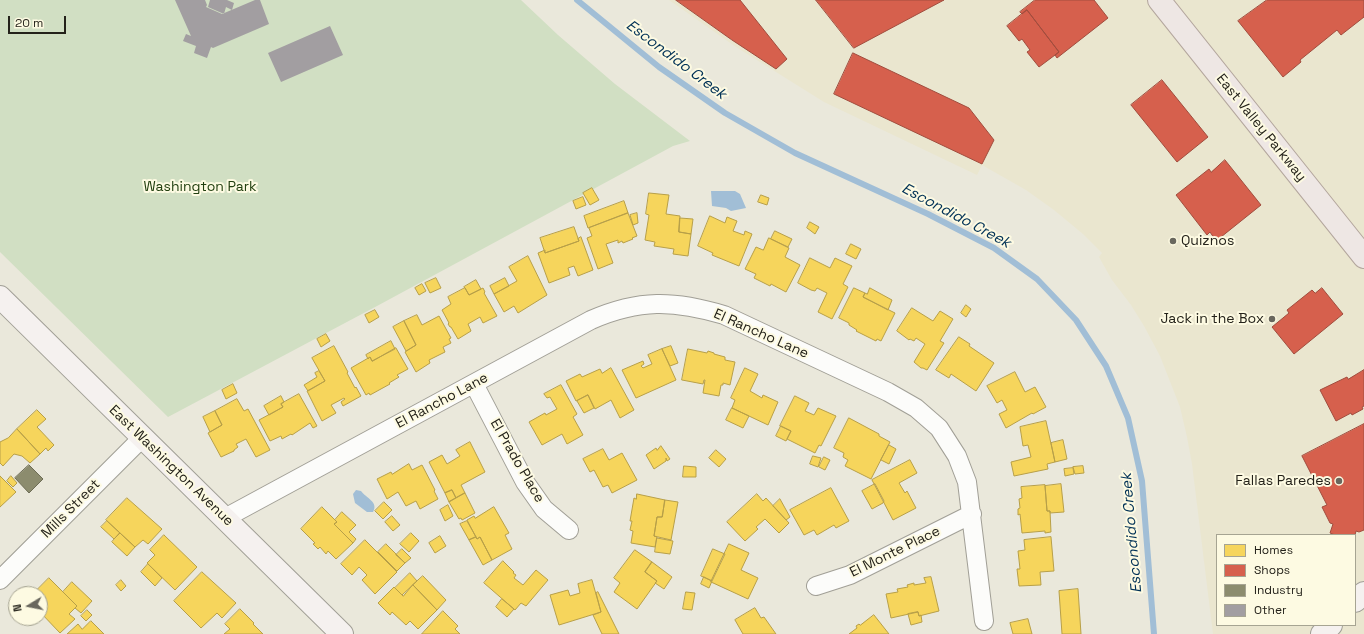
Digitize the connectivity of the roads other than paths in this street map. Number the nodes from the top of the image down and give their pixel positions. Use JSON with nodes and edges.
{"nodes":[{"id":1,"x":1158,"y":0,"type":"edge"},
{"id":2,"x":1364,"y":257,"type":"edge"},
{"id":3,"x":0,"y":297,"type":"edge"},
{"id":4,"x":474,"y":384,"type":"junction"},
{"id":5,"x":142,"y":438,"type":"junction"},
{"id":6,"x":972,"y":514,"type":"junction"},
{"id":7,"x":225,"y":518,"type":"junction"},
{"id":8,"x":569,"y":530,"type":"dead end"},
{"id":9,"x":0,"y":580,"type":"edge"},
{"id":10,"x":816,"y":586,"type":"dead end"},
{"id":11,"x":1364,"y":592,"type":"edge"},
{"id":12,"x":1356,"y":600,"type":"edge"},
{"id":13,"x":984,"y":621,"type":"dead end"},
{"id":14,"x":1330,"y":626,"type":"edge"},
{"id":15,"x":342,"y":634,"type":"edge"},
{"id":16,"x":1322,"y":634,"type":"edge"}],
"edges":[{"from":1,"to":2,"type":"main road","name":"East Valley Parkway"},
{"from":3,"to":5,"type":"main road","name":"East Washington Avenue"},
{"from":4,"to":6,"type":"street","name":"El Rancho Lane"},
{"from":4,"to":7,"type":"street","name":"El Rancho Lane"},
{"from":4,"to":8,"type":"street","name":"El Prado Place"},
{"from":5,"to":7,"type":"main road","name":"East Washington Avenue"},
{"from":5,"to":9,"type":"street","name":"Mills Street"},
{"from":6,"to":10,"type":"street","name":"El Monte Place"},
{"from":6,"to":13,"type":"street","name":"El Rancho Lane"},
{"from":7,"to":15,"type":"main road","name":"East Washington Avenue"},
{"from":11,"to":12,"type":"main road"},
{"from":14,"to":16,"type":"main road"}]}
